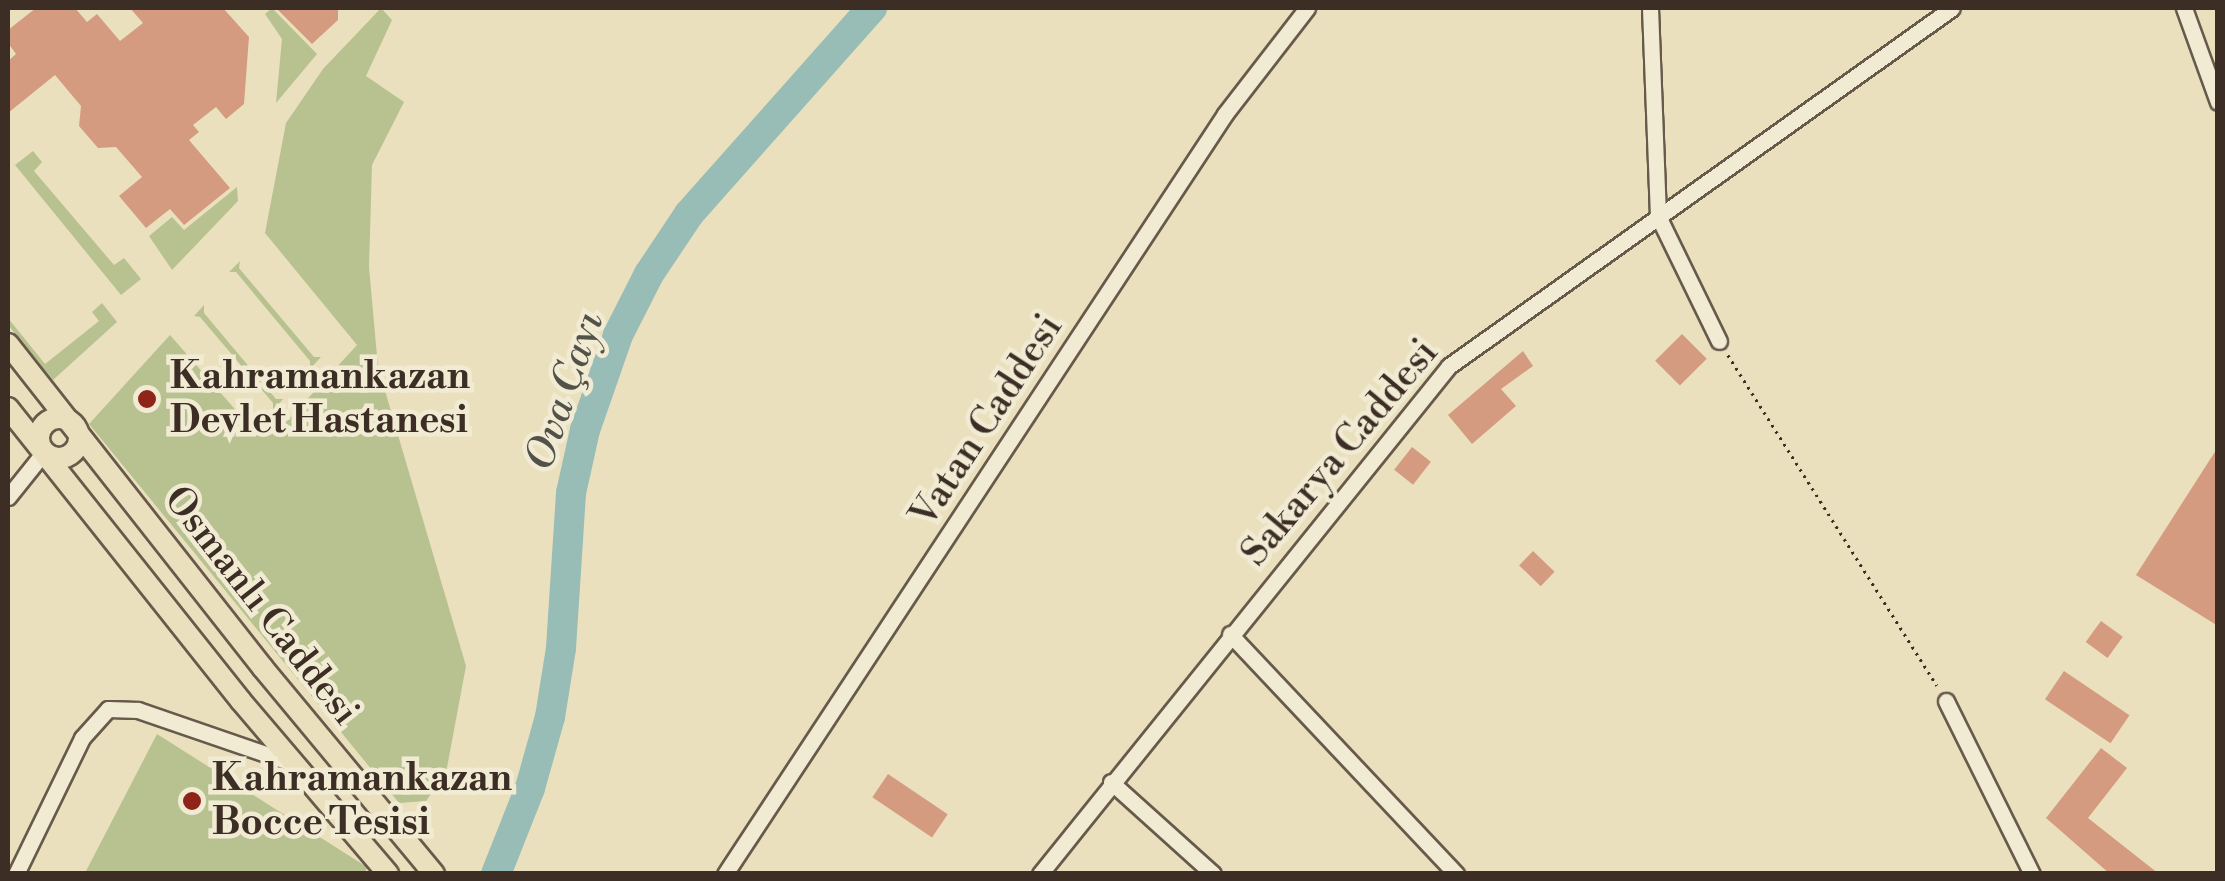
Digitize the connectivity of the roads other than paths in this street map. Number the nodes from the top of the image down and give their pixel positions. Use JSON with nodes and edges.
{"nodes":[{"id":1,"x":1307,"y":8,"type":"edge"},
{"id":2,"x":1650,"y":8,"type":"edge"},
{"id":3,"x":1952,"y":8,"type":"edge"},
{"id":4,"x":2184,"y":8,"type":"edge"},
{"id":5,"x":2218,"y":102,"type":"edge"},
{"id":6,"x":1658,"y":216,"type":"junction"},
{"id":7,"x":1719,"y":341,"type":"road end"},
{"id":8,"x":8,"y":344,"type":"edge"},
{"id":9,"x":8,"y":408,"type":"edge"},
{"id":10,"x":75,"y":426,"type":"junction"},
{"id":11,"x":44,"y":452,"type":"junction"},
{"id":12,"x":8,"y":497,"type":"edge"},
{"id":13,"x":1230,"y":634,"type":"junction"},
{"id":14,"x":1946,"y":701,"type":"road end"},
{"id":15,"x":295,"y":765,"type":"junction"},
{"id":16,"x":1112,"y":782,"type":"junction"},
{"id":17,"x":433,"y":872,"type":"edge"},
{"id":18,"x":16,"y":874,"type":"edge"},
{"id":19,"x":388,"y":874,"type":"edge"},
{"id":20,"x":725,"y":874,"type":"edge"},
{"id":21,"x":1040,"y":874,"type":"edge"},
{"id":22,"x":1213,"y":874,"type":"edge"},
{"id":23,"x":1456,"y":874,"type":"edge"},
{"id":24,"x":2032,"y":874,"type":"edge"}],
"edges":[{"from":1,"to":20,"type":"street","name":"Vatan Caddesi"},
{"from":2,"to":6,"type":"street"},
{"from":3,"to":6,"type":"street","name":"Sakarya Caddesi"},
{"from":4,"to":5,"type":"street"},
{"from":6,"to":7,"type":"street"},
{"from":6,"to":13,"type":"street","name":"Sakarya Caddesi"},
{"from":8,"to":10,"type":"main road","name":"Osmanlı Caddesi"},
{"from":9,"to":11,"type":"main road","name":"Osmanlı Caddesi"},
{"from":10,"to":11,"type":"main road"},
{"from":10,"to":17,"type":"main road","name":"Osmanlı Caddesi"},
{"from":11,"to":12,"type":"street"},
{"from":11,"to":15,"type":"main road","name":"Osmanlı Caddesi"},
{"from":13,"to":16,"type":"street","name":"Sakarya Caddesi"},
{"from":13,"to":23,"type":"street"},
{"from":14,"to":24,"type":"street"},
{"from":15,"to":18,"type":"street"},
{"from":15,"to":19,"type":"main road","name":"Osmanlı Caddesi"},
{"from":16,"to":21,"type":"street","name":"Sakarya Caddesi"},
{"from":16,"to":22,"type":"street"}]}
